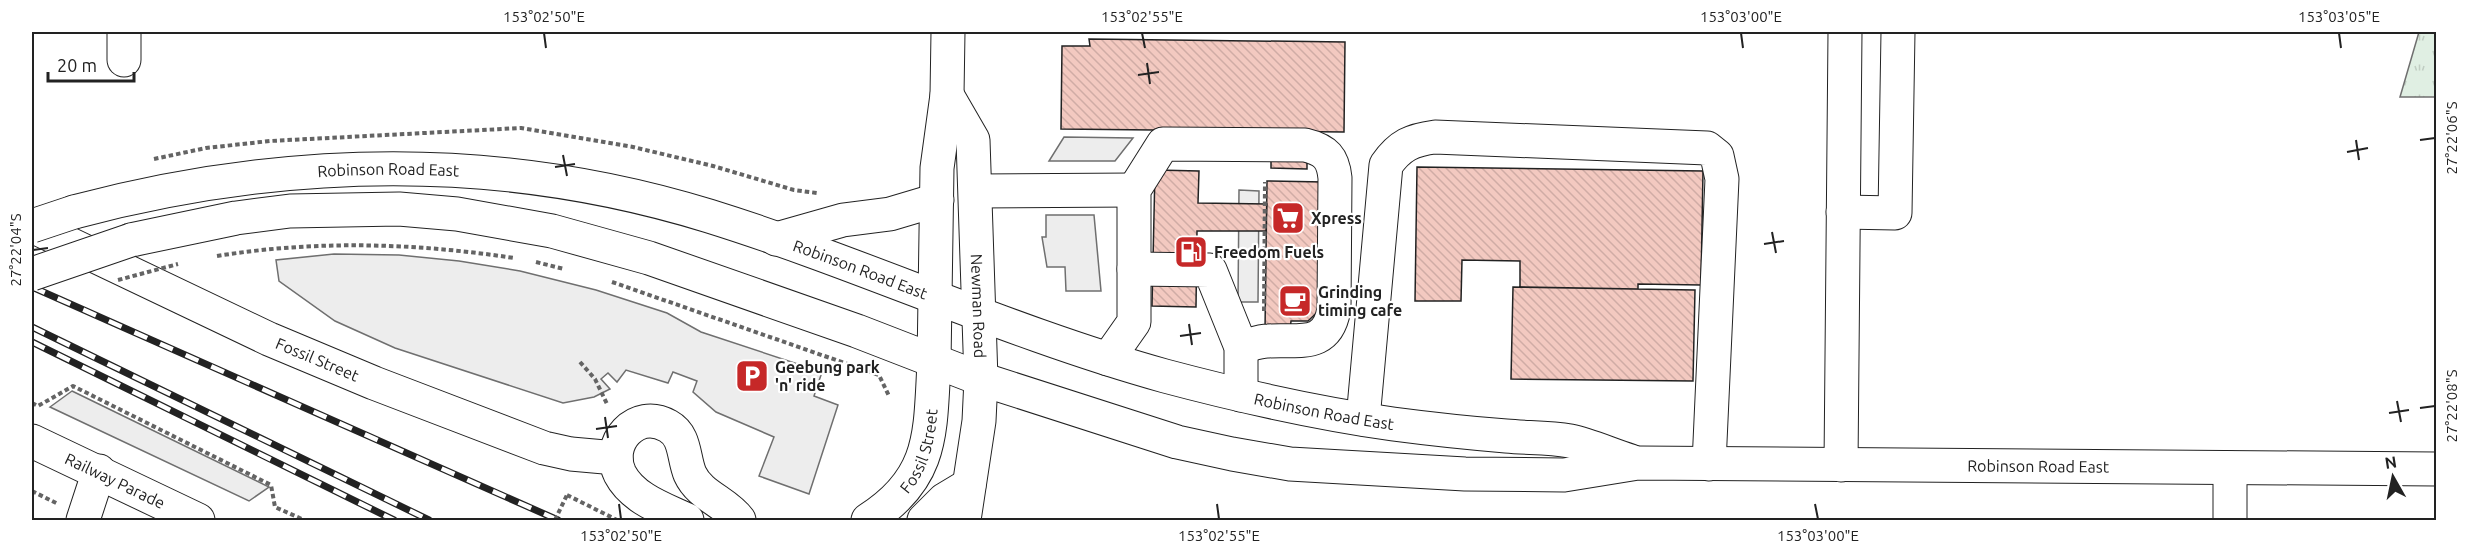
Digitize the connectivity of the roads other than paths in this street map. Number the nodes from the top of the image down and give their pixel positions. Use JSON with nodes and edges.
{"nodes":[{"id":1,"x":948,"y":32,"type":"edge"},
{"id":2,"x":1845,"y":32,"type":"edge"},
{"id":3,"x":1898,"y":32,"type":"edge"},
{"id":4,"x":948,"y":95,"type":"junction"},
{"id":5,"x":1134,"y":190,"type":"junction"},
{"id":6,"x":976,"y":191,"type":"junction"},
{"id":7,"x":937,"y":200,"type":"junction"},
{"id":8,"x":1843,"y":212,"type":"junction"},
{"id":9,"x":32,"y":226,"type":"edge"},
{"id":10,"x":777,"y":239,"type":"junction"},
{"id":11,"x":1134,"y":269,"type":"junction"},
{"id":12,"x":32,"y":274,"type":"edge"},
{"id":13,"x":936,"y":296,"type":"junction"},
{"id":14,"x":981,"y":313,"type":"junction"},
{"id":15,"x":1241,"y":347,"type":"junction"},
{"id":16,"x":1108,"y":359,"type":"junction"},
{"id":17,"x":934,"y":363,"type":"junction"},
{"id":18,"x":981,"y":379,"type":"junction"},
{"id":19,"x":1240,"y":395,"type":"junction"},
{"id":20,"x":1363,"y":419,"type":"junction"},
{"id":21,"x":32,"y":441,"type":"edge"},
{"id":22,"x":616,"y":458,"type":"junction"},
{"id":23,"x":1638,"y":463,"type":"junction"},
{"id":24,"x":1709,"y":464,"type":"junction"},
{"id":25,"x":1841,"y":465,"type":"junction"},
{"id":26,"x":2230,"y":468,"type":"junction"},
{"id":27,"x":2436,"y":469,"type":"edge"},
{"id":28,"x":99,"y":471,"type":"junction"},
{"id":29,"x":969,"y":485,"type":"junction"},
{"id":30,"x":83,"y":520,"type":"edge"},
{"id":31,"x":198,"y":520,"type":"edge"},
{"id":32,"x":687,"y":520,"type":"edge"},
{"id":33,"x":739,"y":520,"type":"edge"},
{"id":34,"x":868,"y":520,"type":"edge"},
{"id":35,"x":924,"y":520,"type":"edge"},
{"id":36,"x":964,"y":520,"type":"edge"},
{"id":37,"x":2230,"y":520,"type":"edge"}],
"edges":[{"from":1,"to":4,"type":"main road","name":"Newman Road"},
{"from":2,"to":8,"type":"main road"},
{"from":3,"to":8,"type":"main road"},
{"from":4,"to":6,"type":"main road","name":"Newman Road"},
{"from":4,"to":7,"type":"main road","name":"Newman Road"},
{"from":5,"to":6,"type":"main road"},
{"from":5,"to":11,"type":"main road"},
{"from":5,"to":15,"type":"main road"},
{"from":6,"to":14,"type":"main road","name":"Newman Road"},
{"from":7,"to":10,"type":"main road"},
{"from":7,"to":13,"type":"main road","name":"Newman Road"},
{"from":8,"to":25,"type":"main road"},
{"from":9,"to":10,"type":"main road","name":"Robinson Road East","bridge":true},
{"from":9,"to":22,"type":"main road","name":"Fossil Street"},
{"from":10,"to":13,"type":"main road","name":"Robinson Road East"},
{"from":11,"to":15,"type":"main road"},
{"from":11,"to":16,"type":"main road"},
{"from":12,"to":17,"type":"main road","name":"Robinson Road East","bridge":true},
{"from":13,"to":14,"type":"main road","name":"Robinson Road East"},
{"from":13,"to":17,"type":"main road","name":"Newman Road"},
{"from":14,"to":16,"type":"main road","name":"Robinson Road East"},
{"from":14,"to":18,"type":"main road","name":"Newman Road"},
{"from":15,"to":19,"type":"main road"},
{"from":16,"to":19,"type":"main road","name":"Robinson Road East"},
{"from":17,"to":18,"type":"main road","name":"Robinson Road East"},
{"from":17,"to":34,"type":"main road","name":"Fossil Street"},
{"from":18,"to":23,"type":"main road","name":"Robinson Road East"},
{"from":18,"to":29,"type":"main road","name":"Newman Road"},
{"from":19,"to":20,"type":"main road","name":"Robinson Road East"},
{"from":20,"to":23,"type":"main road","name":"Robinson Road East"},
{"from":20,"to":24,"type":"main road"},
{"from":21,"to":28,"type":"main road","name":"Railway Parade"},
{"from":22,"to":32,"type":"main road"},
{"from":22,"to":33,"type":"main road"},
{"from":23,"to":24,"type":"main road","name":"Robinson Road East"},
{"from":24,"to":25,"type":"main road","name":"Robinson Road East"},
{"from":25,"to":26,"type":"main road","name":"Robinson Road East"},
{"from":26,"to":27,"type":"main road","name":"Robinson Road East"},
{"from":26,"to":37,"type":"main road"},
{"from":28,"to":30,"type":"main road"},
{"from":28,"to":31,"type":"main road","name":"Railway Parade"},
{"from":29,"to":35,"type":"main road"},
{"from":29,"to":36,"type":"main road","name":"Newman Road"}]}
